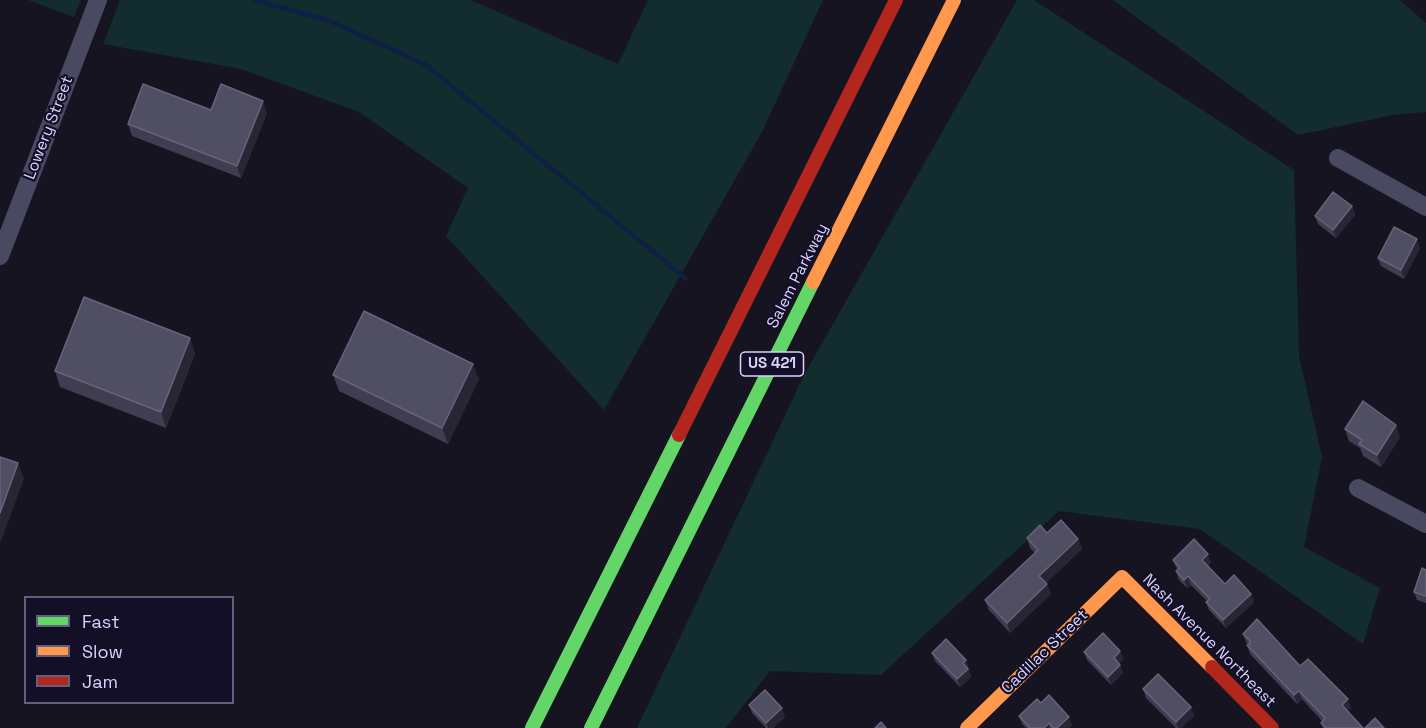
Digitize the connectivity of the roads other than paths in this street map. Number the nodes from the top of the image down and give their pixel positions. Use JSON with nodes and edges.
{"nodes":[{"id":1,"x":98,"y":0,"type":"edge"},
{"id":2,"x":896,"y":0,"type":"edge"},
{"id":3,"x":954,"y":0,"type":"edge"},
{"id":4,"x":1338,"y":158,"type":"dead end"},
{"id":5,"x":1426,"y":207,"type":"edge"},
{"id":6,"x":0,"y":256,"type":"edge"},
{"id":7,"x":1358,"y":489,"type":"dead end"},
{"id":8,"x":1426,"y":524,"type":"edge"},
{"id":9,"x":1122,"y":577,"type":"joint"},
{"id":10,"x":532,"y":728,"type":"edge"},
{"id":11,"x":591,"y":728,"type":"edge"},
{"id":12,"x":967,"y":728,"type":"edge"},
{"id":13,"x":1272,"y":728,"type":"edge"}],
"edges":[{"from":1,"to":6,"type":"street","name":"Lowery Street"},
{"from":2,"to":10,"type":"main road","number":"US 421"},
{"from":3,"to":11,"type":"main road","name":"Salem Parkway","number":"US 421"},
{"from":4,"to":5,"type":"street"},
{"from":7,"to":8,"type":"street"},
{"from":9,"to":12,"type":"main road","name":"Cadillac Street"},
{"from":9,"to":13,"type":"main road","name":"Nash Avenue Northeast"}]}
